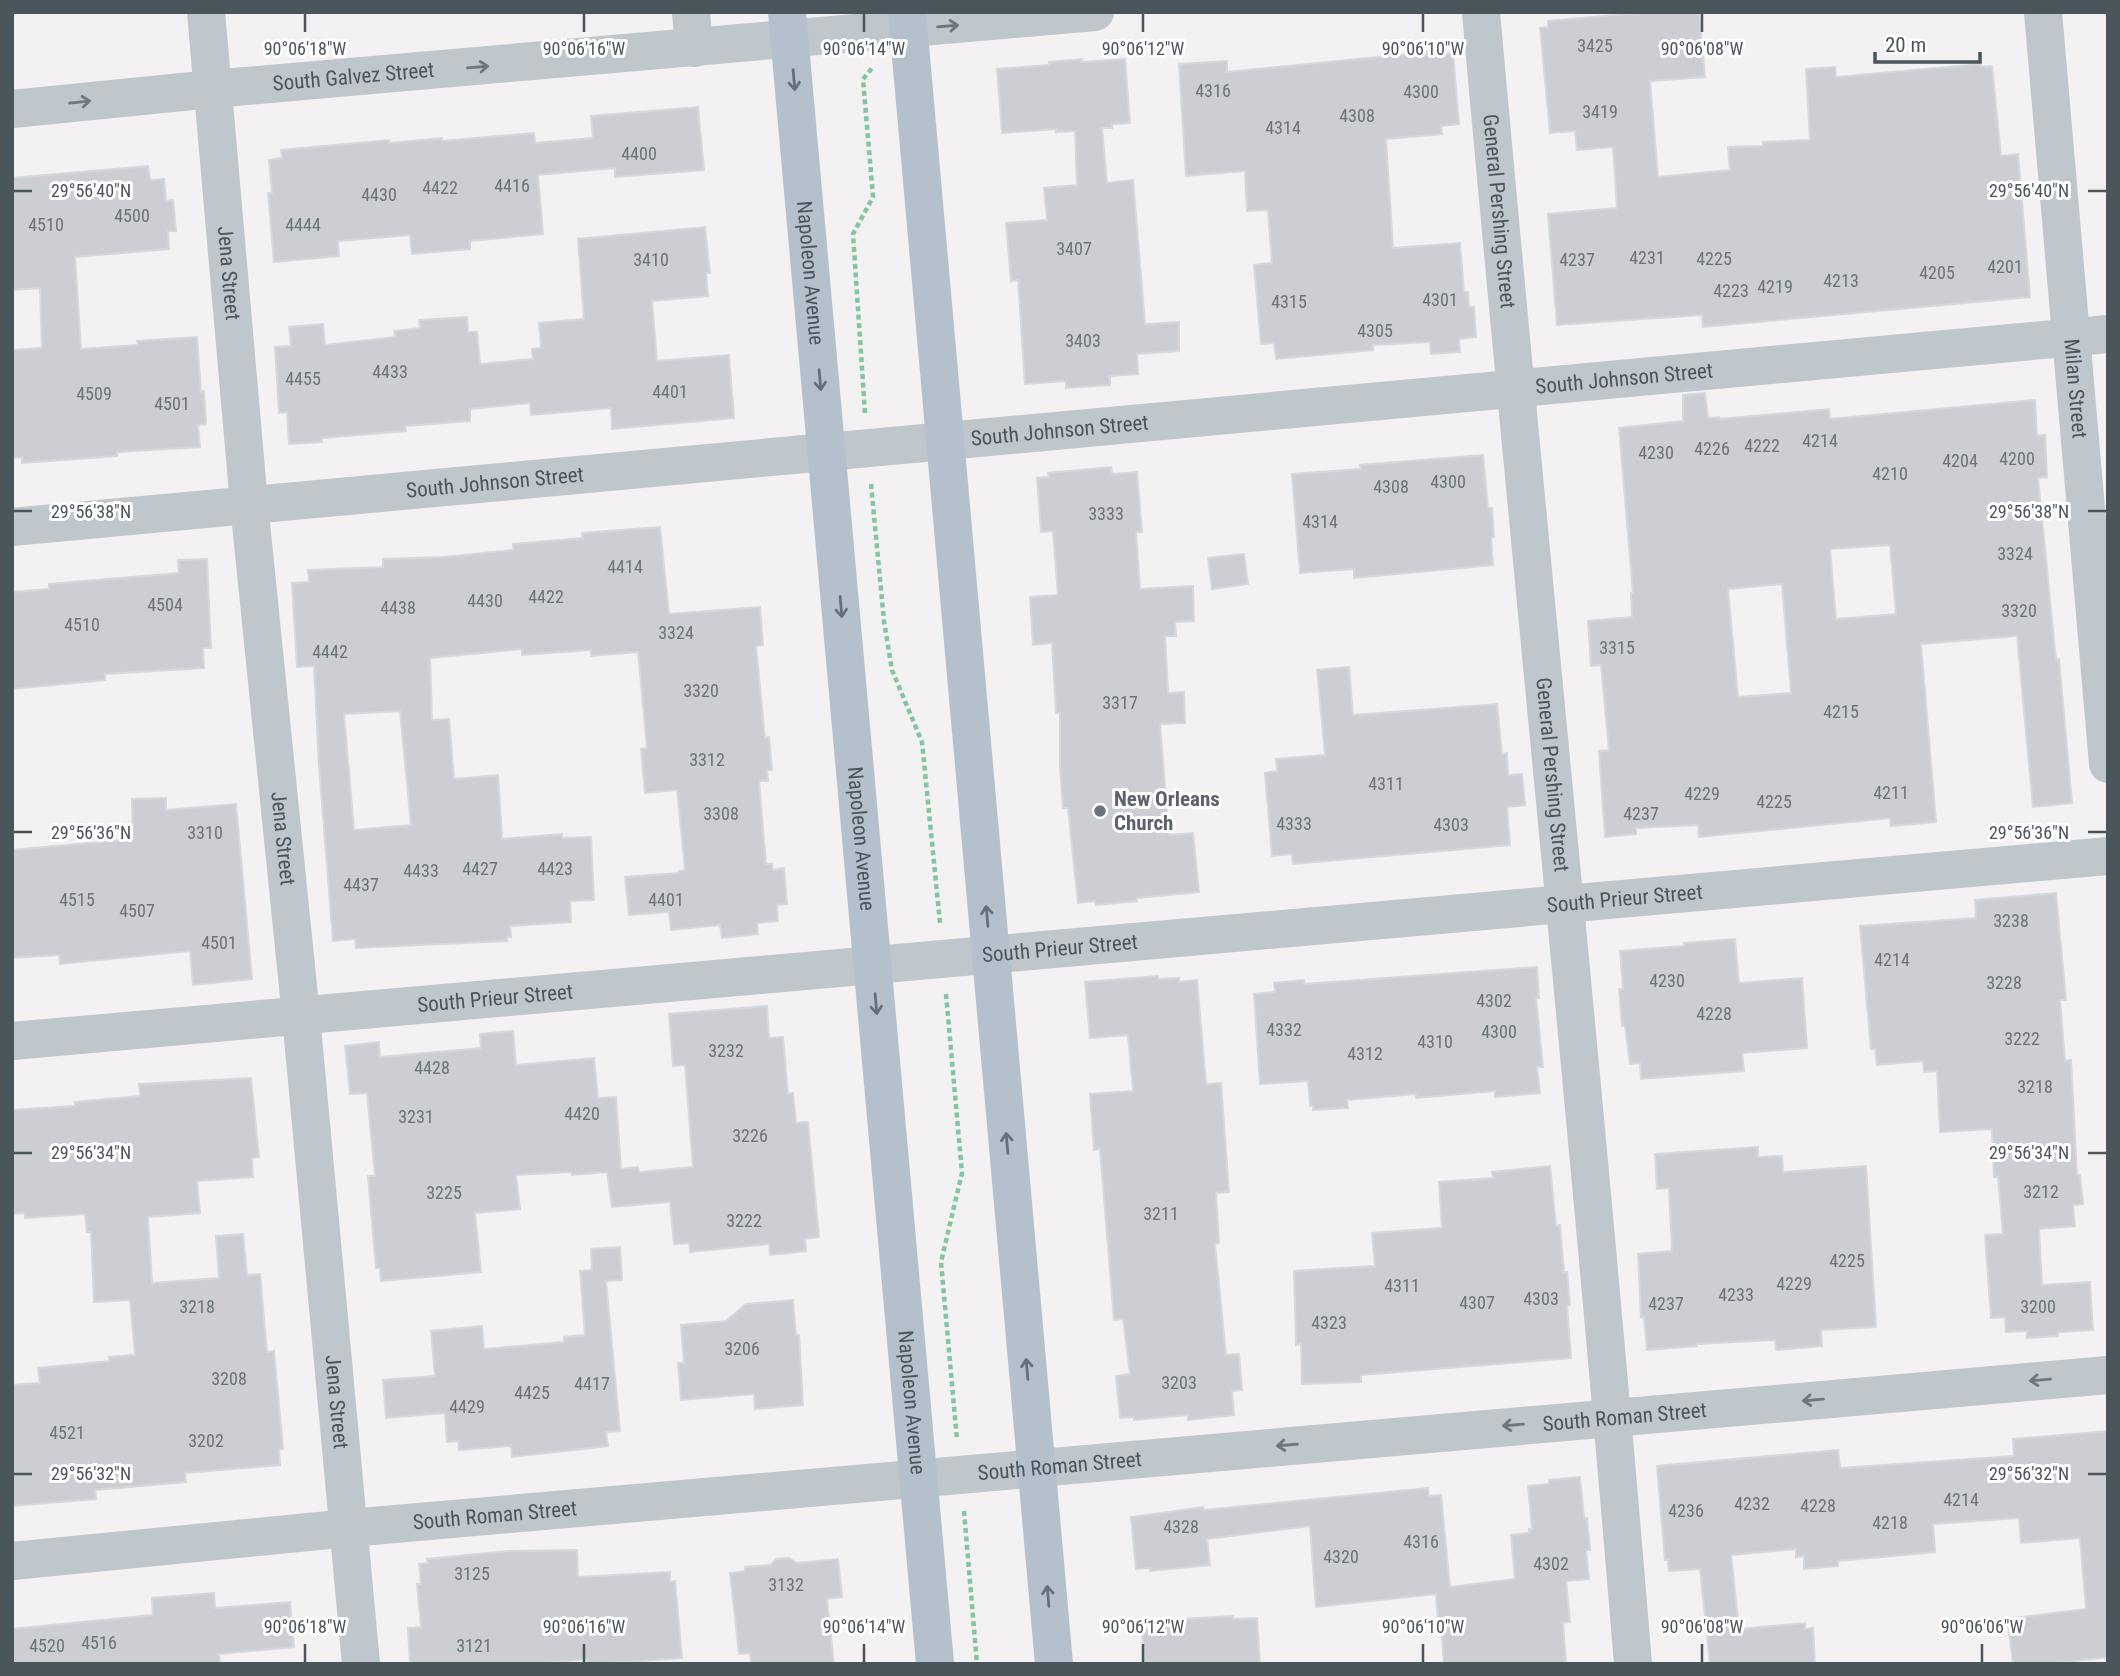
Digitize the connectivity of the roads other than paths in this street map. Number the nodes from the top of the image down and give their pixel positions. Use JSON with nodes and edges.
{"nodes":[{"id":1,"x":206,"y":12,"type":"edge"},
{"id":2,"x":1095,"y":12,"type":"edge"},
{"id":3,"x":1481,"y":12,"type":"edge"},
{"id":4,"x":2043,"y":12,"type":"edge"},
{"id":5,"x":908,"y":21,"type":"edge"},
{"id":6,"x":789,"y":26,"type":"edge"},
{"id":7,"x":693,"y":30,"type":"edge"},
{"id":8,"x":212,"y":89,"type":"junction"},
{"id":9,"x":12,"y":109,"type":"edge"},
{"id":10,"x":2089,"y":336,"type":"edge"},
{"id":11,"x":1514,"y":388,"type":"junction"},
{"id":12,"x":945,"y":440,"type":"junction"},
{"id":13,"x":827,"y":451,"type":"junction"},
{"id":14,"x":248,"y":505,"type":"junction"},
{"id":15,"x":12,"y":527,"type":"edge"},
{"id":16,"x":2108,"y":764,"type":"edge"},
{"id":17,"x":2108,"y":856,"type":"edge"},
{"id":18,"x":1566,"y":902,"type":"junction"},
{"id":19,"x":991,"y":954,"type":"junction"},
{"id":20,"x":872,"y":965,"type":"junction"},
{"id":21,"x":301,"y":1016,"type":"junction"},
{"id":22,"x":12,"y":1041,"type":"edge"},
{"id":23,"x":2108,"y":1374,"type":"edge"},
{"id":24,"x":1613,"y":1417,"type":"junction"},
{"id":25,"x":1037,"y":1467,"type":"junction"},
{"id":26,"x":919,"y":1477,"type":"junction"},
{"id":27,"x":349,"y":1528,"type":"junction"},
{"id":28,"x":12,"y":1561,"type":"edge"},
{"id":29,"x":361,"y":1664,"type":"edge"},
{"id":30,"x":936,"y":1664,"type":"edge"},
{"id":31,"x":1054,"y":1664,"type":"edge"},
{"id":32,"x":1633,"y":1664,"type":"edge"}],
"edges":[{"from":1,"to":8,"type":"street","name":"Jena Street"},
{"from":5,"to":2,"type":"street","name":"South Galvez Street","one_way":true},
{"from":3,"to":11,"type":"street","name":"General Pershing Street"},
{"from":4,"to":10,"type":"street","name":"Milan Street"},
{"from":5,"to":6,"type":"street","name":"South Galvez Street"},
{"from":5,"to":12,"type":"main road"},
{"from":6,"to":7,"type":"street","name":"South Galvez Street"},
{"from":6,"to":13,"type":"main road","name":"Napoleon Avenue","one_way":true},
{"from":8,"to":7,"type":"street","name":"South Galvez Street","one_way":true},
{"from":9,"to":8,"type":"street","name":"South Galvez Street","one_way":true},
{"from":8,"to":14,"type":"street","name":"Jena Street"},
{"from":10,"to":11,"type":"street","name":"South Johnson Street"},
{"from":10,"to":16,"type":"street","name":"Milan Street"},
{"from":11,"to":12,"type":"street","name":"South Johnson Street"},
{"from":11,"to":18,"type":"street","name":"General Pershing Street"},
{"from":12,"to":13,"type":"street","name":"South Johnson Street"},
{"from":19,"to":12,"type":"main road","one_way":true},
{"from":13,"to":14,"type":"street","name":"South Johnson Street"},
{"from":13,"to":20,"type":"main road","name":"Napoleon Avenue","one_way":true},
{"from":14,"to":15,"type":"street","name":"South Johnson Street"},
{"from":14,"to":21,"type":"street","name":"Jena Street"},
{"from":17,"to":18,"type":"street","name":"South Prieur Street"},
{"from":18,"to":19,"type":"street","name":"South Prieur Street"},
{"from":18,"to":24,"type":"street","name":"General Pershing Street"},
{"from":19,"to":20,"type":"street","name":"South Prieur Street"},
{"from":25,"to":19,"type":"main road","one_way":true},
{"from":20,"to":21,"type":"street","name":"South Prieur Street"},
{"from":20,"to":26,"type":"main road","name":"Napoleon Avenue","one_way":true},
{"from":21,"to":22,"type":"street","name":"South Prieur Street"},
{"from":21,"to":27,"type":"street","name":"Jena Street"},
{"from":23,"to":24,"type":"street","name":"South Roman Street","one_way":true},
{"from":24,"to":25,"type":"street","name":"South Roman Street","one_way":true},
{"from":24,"to":32,"type":"street","name":"General Pershing Street"},
{"from":25,"to":26,"type":"street","name":"South Roman Street"},
{"from":31,"to":25,"type":"main road","one_way":true},
{"from":26,"to":27,"type":"street","name":"South Roman Street"},
{"from":26,"to":30,"type":"main road","name":"Napoleon Avenue"},
{"from":27,"to":28,"type":"street","name":"South Roman Street"},
{"from":27,"to":29,"type":"street","name":"Jena Street"}]}
